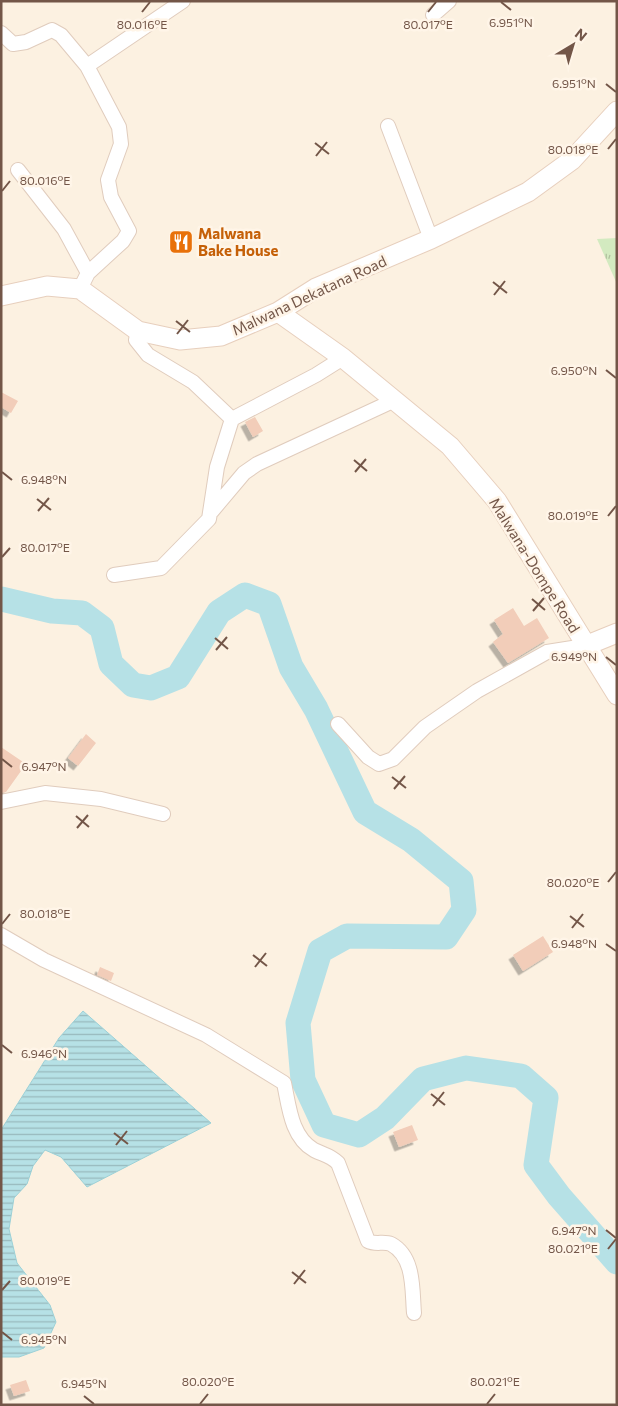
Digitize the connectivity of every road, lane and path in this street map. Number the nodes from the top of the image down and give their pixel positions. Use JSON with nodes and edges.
{"nodes":[{"id":1,"x":183,"y":1,"type":"edge"},
{"id":2,"x":449,"y":1,"type":"edge"},
{"id":3,"x":433,"y":15,"type":"dead end"},
{"id":4,"x":1,"y":33,"type":"edge"},
{"id":5,"x":87,"y":66,"type":"junction"},
{"id":6,"x":617,"y":111,"type":"edge"},
{"id":7,"x":388,"y":126,"type":"dead end"},
{"id":8,"x":18,"y":170,"type":"dead end"},
{"id":9,"x":431,"y":239,"type":"junction"},
{"id":10,"x":84,"y":281,"type":"junction"},
{"id":11,"x":1,"y":296,"type":"edge"},
{"id":12,"x":278,"y":312,"type":"junction"},
{"id":13,"x":138,"y":330,"type":"junction"},
{"id":14,"x":343,"y":358,"type":"junction"},
{"id":15,"x":395,"y":400,"type":"junction"},
{"id":16,"x":232,"y":419,"type":"junction"},
{"id":17,"x":212,"y":511,"type":"junction"},
{"id":18,"x":114,"y":576,"type":"dead end"},
{"id":19,"x":617,"y":633,"type":"edge"},
{"id":20,"x":585,"y":646,"type":"junction"},
{"id":21,"x":617,"y":695,"type":"edge"},
{"id":22,"x":338,"y":724,"type":"dead end"},
{"id":23,"x":1,"y":802,"type":"edge"},
{"id":24,"x":163,"y":814,"type":"dead end"},
{"id":25,"x":1,"y":936,"type":"edge"},
{"id":26,"x":414,"y":1313,"type":"dead end"}],
"edges":[{"from":1,"to":5,"type":"street"},
{"from":2,"to":3,"type":"street"},
{"from":4,"to":5,"type":"street"},
{"from":5,"to":10,"type":"street"},
{"from":6,"to":9,"type":"main road","name":"Malwana Dekatana Road"},
{"from":7,"to":9,"type":"street"},
{"from":8,"to":10,"type":"street"},
{"from":9,"to":12,"type":"main road","name":"Malwana Dekatana Road"},
{"from":10,"to":11,"type":"main road"},
{"from":10,"to":13,"type":"main road","name":"Malwana Dekatana Road"},
{"from":12,"to":13,"type":"main road","name":"Malwana Dekatana Road"},
{"from":12,"to":14,"type":"main road","name":"Malwana-Dompe Road"},
{"from":13,"to":16,"type":"street"},
{"from":14,"to":15,"type":"main road","name":"Malwana-Dompe Road"},
{"from":14,"to":16,"type":"street"},
{"from":15,"to":17,"type":"street"},
{"from":15,"to":20,"type":"main road","name":"Malwana-Dompe Road"},
{"from":16,"to":17,"type":"street"},
{"from":17,"to":18,"type":"street"},
{"from":19,"to":20,"type":"main road"},
{"from":20,"to":21,"type":"main road","name":"Malwana-Dompe Road"},
{"from":20,"to":22,"type":"street"},
{"from":23,"to":24,"type":"street"},
{"from":25,"to":26,"type":"street"}]}
